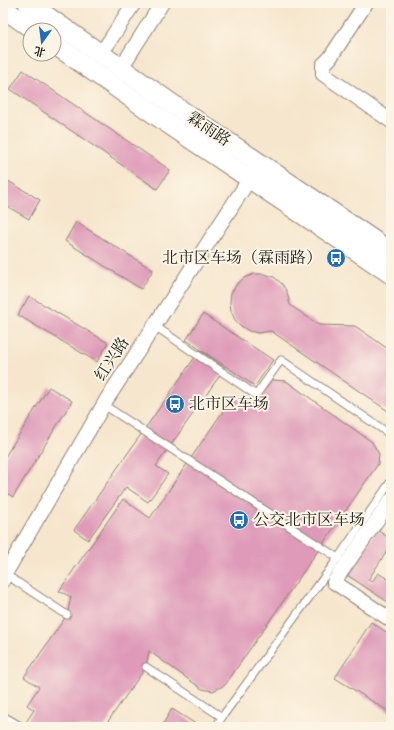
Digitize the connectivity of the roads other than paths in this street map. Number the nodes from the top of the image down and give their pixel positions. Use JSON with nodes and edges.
{"nodes":[{"id":1,"x":28,"y":3,"type":"edge"},
{"id":2,"x":134,"y":3,"type":"edge"},
{"id":3,"x":162,"y":3,"type":"edge"},
{"id":4,"x":366,"y":3,"type":"edge"},
{"id":5,"x":3,"y":8,"type":"edge"},
{"id":6,"x":23,"y":22,"type":"edge"},
{"id":7,"x":62,"y":50,"type":"edge"},
{"id":8,"x":101,"y":54,"type":"junction"},
{"id":9,"x":121,"y":68,"type":"junction"},
{"id":10,"x":391,"y":120,"type":"edge"},
{"id":11,"x":255,"y":170,"type":"junction"},
{"id":12,"x":391,"y":252,"type":"edge"},
{"id":13,"x":391,"y":274,"type":"edge"},
{"id":14,"x":154,"y":326,"type":"junction"},
{"id":15,"x":104,"y":405,"type":"junction"},
{"id":16,"x":391,"y":435,"type":"edge"},
{"id":17,"x":391,"y":481,"type":"edge"},
{"id":18,"x":391,"y":500,"type":"edge"},
{"id":19,"x":338,"y":558,"type":"junction"},
{"id":20,"x":4,"y":577,"type":"edge"},
{"id":21,"x":67,"y":615,"type":"dead end"},
{"id":22,"x":391,"y":620,"type":"edge"},
{"id":23,"x":146,"y":667,"type":"dead end"},
{"id":24,"x":3,"y":716,"type":"edge"},
{"id":25,"x":222,"y":717,"type":"junction"},
{"id":26,"x":22,"y":727,"type":"edge"},
{"id":27,"x":216,"y":727,"type":"edge"}],
"edges":[{"from":1,"to":8,"type":"main road","name":"霖雨路"},
{"from":2,"to":8,"type":"street"},
{"from":3,"to":9,"type":"street"},
{"from":4,"to":10,"type":"street"},
{"from":5,"to":6,"type":"main road"},
{"from":7,"to":11,"type":"main road","name":"霖雨路"},
{"from":8,"to":9,"type":"main road","name":"霖雨路"},
{"from":9,"to":11,"type":"main road","name":"霖雨路"},
{"from":11,"to":12,"type":"main road","name":"霖雨路"},
{"from":11,"to":13,"type":"main road","name":"霖雨路"},
{"from":11,"to":14,"type":"street","name":"红兴路"},
{"from":14,"to":15,"type":"street","name":"红兴路"},
{"from":14,"to":16,"type":"lane"},
{"from":15,"to":19,"type":"lane"},
{"from":15,"to":20,"type":"street","name":"红兴路"},
{"from":17,"to":19,"type":"lane"},
{"from":18,"to":22,"type":"street"},
{"from":19,"to":25,"type":"lane"},
{"from":20,"to":21,"type":"lane"},
{"from":23,"to":25,"type":"lane"},
{"from":24,"to":26,"type":"lane"},
{"from":25,"to":27,"type":"lane"}]}
